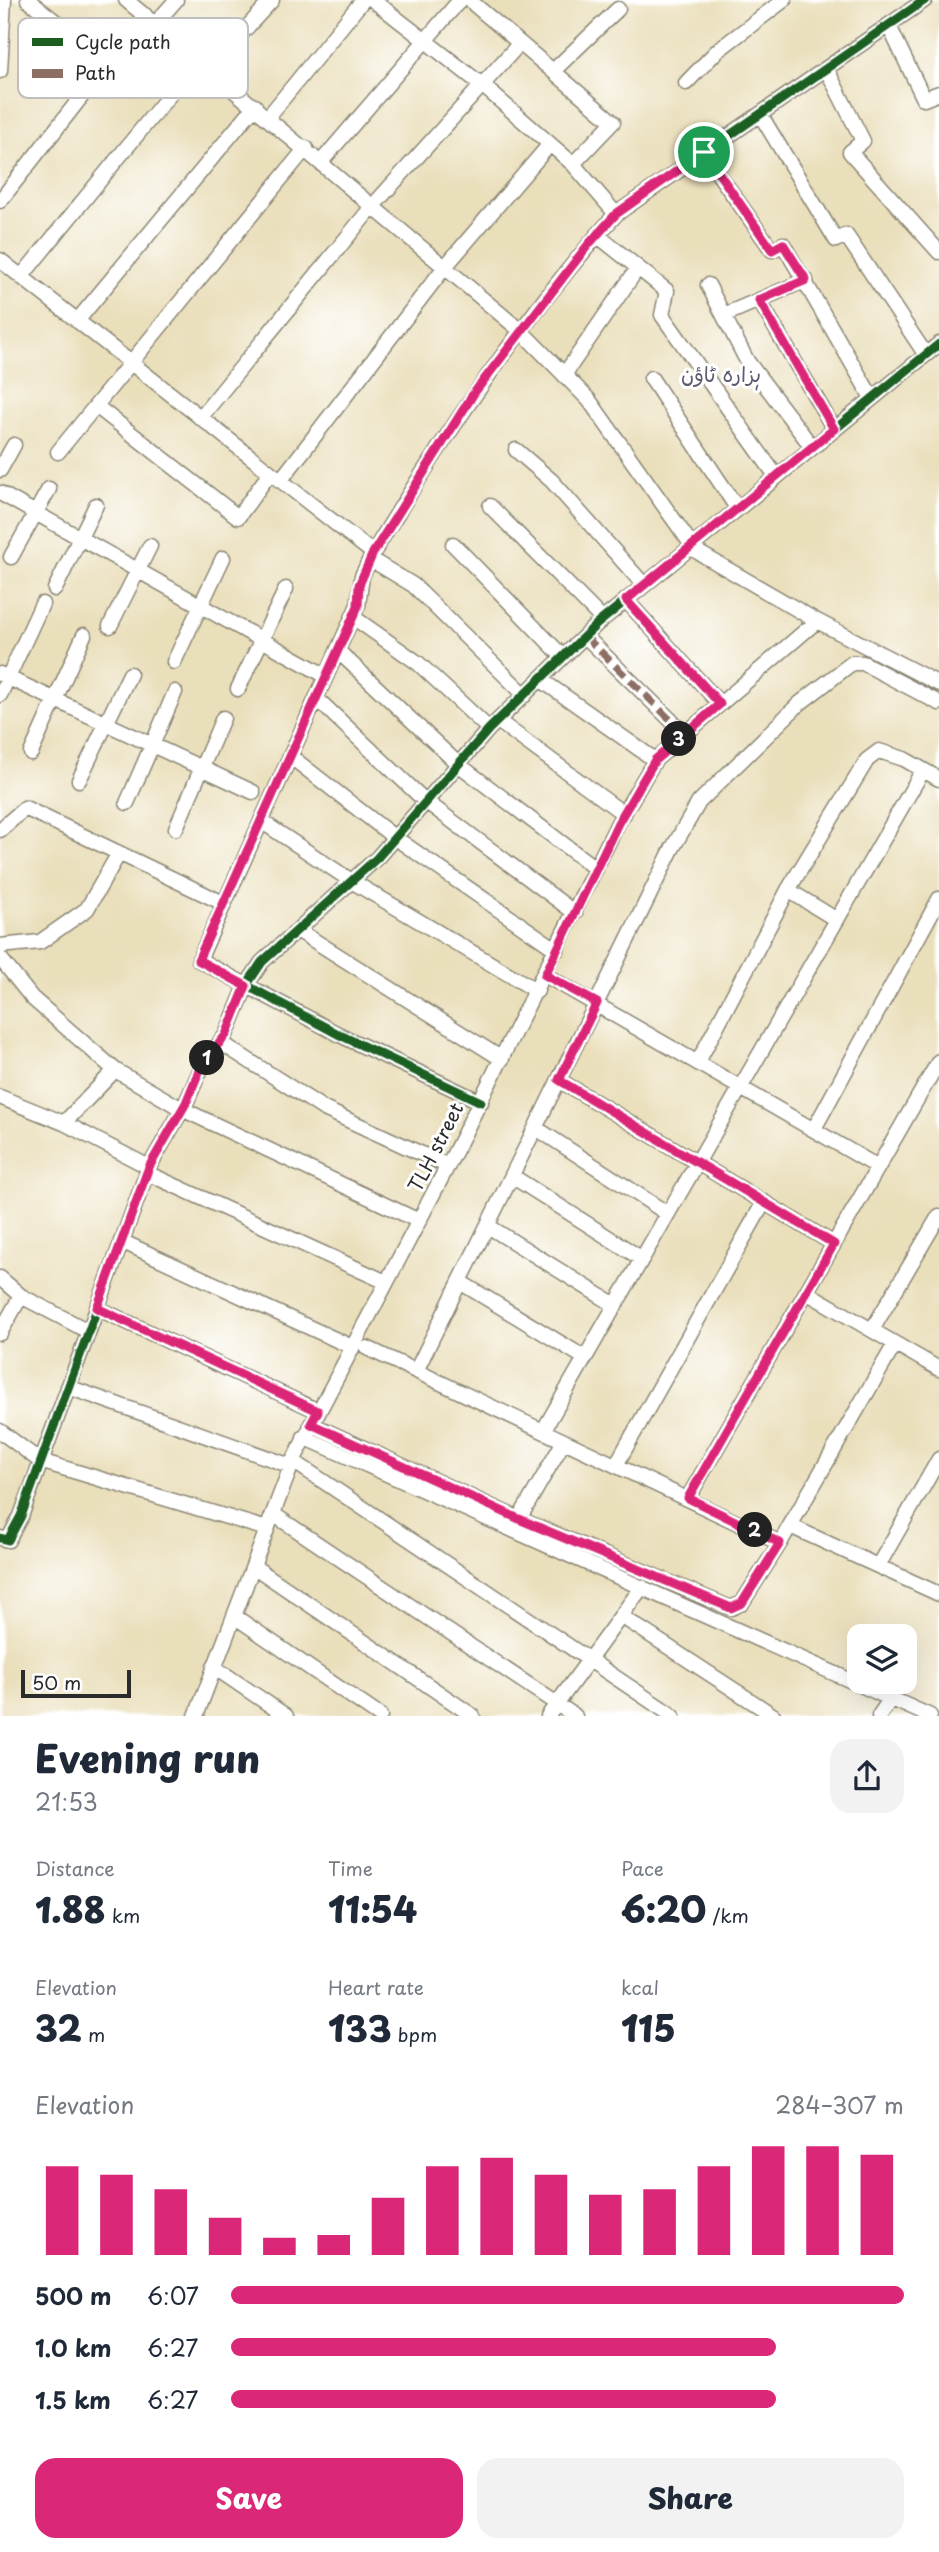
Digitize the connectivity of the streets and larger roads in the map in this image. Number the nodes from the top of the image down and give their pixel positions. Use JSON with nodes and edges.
{"nodes":[{"id":1,"x":4,"y":0,"type":"edge"},
{"id":2,"x":28,"y":0,"type":"edge"},
{"id":3,"x":127,"y":0,"type":"edge"},
{"id":4,"x":176,"y":0,"type":"edge"},
{"id":5,"x":272,"y":0,"type":"edge"},
{"id":6,"x":363,"y":0,"type":"edge"},
{"id":7,"x":373,"y":0,"type":"edge"},
{"id":8,"x":460,"y":0,"type":"edge"},
{"id":9,"x":469,"y":0,"type":"edge"},
{"id":10,"x":784,"y":0,"type":"edge"},
{"id":11,"x":925,"y":0,"type":"edge"},
{"id":12,"x":618,"y":9,"type":"dead end"},
{"id":13,"x":51,"y":18,"type":"edge"},
{"id":14,"x":149,"y":18,"type":"edge"},
{"id":15,"x":151,"y":18,"type":"edge"},
{"id":16,"x":248,"y":23,"type":"edge"},
{"id":17,"x":889,"y":26,"type":"junction"},
{"id":18,"x":425,"y":41,"type":"junction"},
{"id":19,"x":520,"y":43,"type":"junction"},
{"id":20,"x":827,"y":70,"type":"junction"},
{"id":21,"x":0,"y":71,"type":"edge"},
{"id":22,"x":553,"y":71,"type":"junction"},
{"id":23,"x":686,"y":83,"type":"dead end"},
{"id":24,"x":481,"y":85,"type":"junction"},
{"id":25,"x":939,"y":93,"type":"edge"},
{"id":26,"x":79,"y":98,"type":"edge"},
{"id":27,"x":175,"y":98,"type":"edge"},
{"id":28,"x":245,"y":98,"type":"edge"},
{"id":29,"x":255,"y":106,"type":"junction"},
{"id":30,"x":760,"y":114,"type":"junction"},
{"id":31,"x":268,"y":117,"type":"junction"},
{"id":32,"x":550,"y":144,"type":"junction"},
{"id":33,"x":306,"y":148,"type":"junction"},
{"id":34,"x":704,"y":152,"type":"junction"},
{"id":35,"x":321,"y":162,"type":"junction"},
{"id":36,"x":573,"y":164,"type":"junction"},
{"id":37,"x":0,"y":201,"type":"edge"},
{"id":38,"x":371,"y":208,"type":"junction"},
{"id":39,"x":616,"y":214,"type":"junction"},
{"id":40,"x":597,"y":235,"type":"junction"},
{"id":41,"x":939,"y":252,"type":"edge"},
{"id":42,"x":0,"y":260,"type":"edge"},
{"id":43,"x":444,"y":268,"type":"junction"},
{"id":44,"x":638,"y":268,"type":"junction"},
{"id":45,"x":21,"y":276,"type":"junction"},
{"id":46,"x":806,"y":280,"type":"junction"},
{"id":47,"x":708,"y":285,"type":"dead end"},
{"id":48,"x":759,"y":300,"type":"junction"},
{"id":49,"x":723,"y":316,"type":"junction"},
{"id":50,"x":77,"y":321,"type":"junction"},
{"id":51,"x":522,"y":332,"type":"junction"},
{"id":52,"x":939,"y":344,"type":"edge"},
{"id":53,"x":926,"y":355,"type":"junction"},
{"id":54,"x":132,"y":364,"type":"junction"},
{"id":55,"x":564,"y":375,"type":"junction"},
{"id":56,"x":651,"y":378,"type":"dead end"},
{"id":57,"x":872,"y":398,"type":"junction"},
{"id":58,"x":96,"y":406,"type":"junction"},
{"id":59,"x":200,"y":418,"type":"junction"},
{"id":60,"x":834,"y":429,"type":"junction"},
{"id":61,"x":15,"y":445,"type":"dead end"},
{"id":62,"x":812,"y":447,"type":"junction"},
{"id":63,"x":516,"y":450,"type":"dead end"},
{"id":64,"x":58,"y":452,"type":"dead end"},
{"id":65,"x":0,"y":470,"type":"edge"},
{"id":66,"x":275,"y":477,"type":"junction"},
{"id":67,"x":776,"y":477,"type":"junction"},
{"id":68,"x":50,"y":489,"type":"dead end"},
{"id":69,"x":0,"y":493,"type":"edge"},
{"id":70,"x":96,"y":505,"type":"dead end"},
{"id":71,"x":491,"y":506,"type":"dead end"},
{"id":72,"x":737,"y":508,"type":"junction"},
{"id":73,"x":36,"y":513,"type":"junction"},
{"id":74,"x":80,"y":538,"type":"junction"},
{"id":75,"x":453,"y":544,"type":"dead end"},
{"id":76,"x":691,"y":545,"type":"junction"},
{"id":77,"x":150,"y":546,"type":"dead end"},
{"id":78,"x":372,"y":556,"type":"junction"},
{"id":79,"x":11,"y":557,"type":"dead end"},
{"id":80,"x":223,"y":558,"type":"dead end"},
{"id":81,"x":138,"y":570,"type":"junction"},
{"id":82,"x":644,"y":585,"type":"junction"},
{"id":83,"x":55,"y":589,"type":"dead end"},
{"id":84,"x":286,"y":589,"type":"dead end"},
{"id":85,"x":626,"y":600,"type":"junction"},
{"id":86,"x":42,"y":604,"type":"dead end"},
{"id":87,"x":201,"y":605,"type":"junction"},
{"id":88,"x":353,"y":617,"type":"junction"},
{"id":89,"x":602,"y":619,"type":"junction"},
{"id":90,"x":817,"y":621,"type":"junction"},
{"id":91,"x":110,"y":626,"type":"dead end"},
{"id":92,"x":84,"y":635,"type":"dead end"},
{"id":93,"x":585,"y":636,"type":"junction"},
{"id":94,"x":262,"y":639,"type":"junction"},
{"id":95,"x":338,"y":651,"type":"junction"},
{"id":96,"x":564,"y":657,"type":"junction"},
{"id":97,"x":174,"y":662,"type":"dead end"},
{"id":98,"x":130,"y":674,"type":"dead end"},
{"id":99,"x":4,"y":676,"type":"edge"},
{"id":100,"x":326,"y":676,"type":"junction"},
{"id":101,"x":540,"y":679,"type":"junction"},
{"id":102,"x":939,"y":684,"type":"edge"},
{"id":103,"x":238,"y":689,"type":"dead end"},
{"id":104,"x":175,"y":692,"type":"dead end"},
{"id":105,"x":0,"y":695,"type":"edge"},
{"id":106,"x":525,"y":695,"type":"junction"},
{"id":107,"x":316,"y":698,"type":"junction"},
{"id":108,"x":55,"y":700,"type":"junction"},
{"id":109,"x":939,"y":703,"type":"edge"},
{"id":110,"x":720,"y":704,"type":"junction"},
{"id":111,"x":223,"y":718,"type":"dead end"},
{"id":112,"x":106,"y":724,"type":"junction"},
{"id":113,"x":494,"y":725,"type":"junction"},
{"id":114,"x":685,"y":734,"type":"junction"},
{"id":115,"x":152,"y":745,"type":"junction"},
{"id":116,"x":31,"y":753,"type":"dead end"},
{"id":117,"x":290,"y":756,"type":"junction"},
{"id":118,"x":655,"y":760,"type":"junction"},
{"id":119,"x":458,"y":764,"type":"junction"},
{"id":120,"x":202,"y":768,"type":"junction"},
{"id":121,"x":923,"y":770,"type":"junction"},
{"id":122,"x":939,"y":779,"type":"edge"},
{"id":123,"x":79,"y":780,"type":"dead end"},
{"id":124,"x":253,"y":792,"type":"dead end"},
{"id":125,"x":425,"y":800,"type":"junction"},
{"id":126,"x":127,"y":803,"type":"dead end"},
{"id":127,"x":624,"y":814,"type":"junction"},
{"id":128,"x":261,"y":821,"type":"junction"},
{"id":129,"x":176,"y":828,"type":"dead end"},
{"id":130,"x":0,"y":830,"type":"edge"},
{"id":131,"x":394,"y":837,"type":"junction"},
{"id":132,"x":118,"y":853,"type":"junction"},
{"id":133,"x":596,"y":869,"type":"junction"},
{"id":134,"x":353,"y":882,"type":"junction"},
{"id":135,"x":788,"y":890,"type":"junction"},
{"id":136,"x":939,"y":899,"type":"edge"},
{"id":137,"x":223,"y":904,"type":"junction"},
{"id":138,"x":575,"y":913,"type":"junction"},
{"id":139,"x":837,"y":920,"type":"junction"},
{"id":140,"x":299,"y":931,"type":"junction"},
{"id":141,"x":0,"y":946,"type":"edge"},
{"id":142,"x":557,"y":950,"type":"junction"},
{"id":143,"x":0,"y":958,"type":"edge"},
{"id":144,"x":545,"y":975,"type":"junction"},
{"id":145,"x":246,"y":986,"type":"junction"},
{"id":146,"x":537,"y":991,"type":"junction"},
{"id":147,"x":597,"y":1003,"type":"junction"},
{"id":148,"x":220,"y":1042,"type":"junction"},
{"id":149,"x":502,"y":1059,"type":"junction"},
{"id":150,"x":939,"y":1061,"type":"edge"},
{"id":151,"x":698,"y":1062,"type":"junction"},
{"id":152,"x":115,"y":1070,"type":"junction"},
{"id":153,"x":559,"y":1080,"type":"junction"},
{"id":154,"x":740,"y":1087,"type":"junction"},
{"id":155,"x":0,"y":1097,"type":"edge"},
{"id":156,"x":481,"y":1102,"type":"junction"},
{"id":157,"x":182,"y":1109,"type":"junction"},
{"id":158,"x":64,"y":1123,"type":"junction"},
{"id":159,"x":536,"y":1128,"type":"junction"},
{"id":160,"x":814,"y":1129,"type":"junction"},
{"id":161,"x":697,"y":1163,"type":"junction"},
{"id":162,"x":448,"y":1166,"type":"junction"},
{"id":163,"x":878,"y":1167,"type":"junction"},
{"id":164,"x":148,"y":1170,"type":"junction"},
{"id":165,"x":512,"y":1176,"type":"junction"},
{"id":166,"x":764,"y":1202,"type":"junction"},
{"id":167,"x":668,"y":1214,"type":"junction"},
{"id":168,"x":939,"y":1216,"type":"edge"},
{"id":169,"x":418,"y":1221,"type":"junction"},
{"id":170,"x":488,"y":1226,"type":"junction"},
{"id":171,"x":121,"y":1241,"type":"junction"},
{"id":172,"x":834,"y":1244,"type":"junction"},
{"id":173,"x":642,"y":1259,"type":"junction"},
{"id":174,"x":0,"y":1278,"type":"edge"},
{"id":175,"x":386,"y":1282,"type":"junction"},
{"id":176,"x":460,"y":1282,"type":"junction"},
{"id":177,"x":806,"y":1292,"type":"junction"},
{"id":178,"x":21,"y":1296,"type":"junction"},
{"id":179,"x":615,"y":1305,"type":"junction"},
{"id":180,"x":97,"y":1308,"type":"junction"},
{"id":181,"x":872,"y":1330,"type":"junction"},
{"id":182,"x":88,"y":1331,"type":"junction"},
{"id":183,"x":0,"y":1333,"type":"edge"},
{"id":184,"x":895,"y":1343,"type":"junction"},
{"id":185,"x":352,"y":1348,"type":"junction"},
{"id":186,"x":368,"y":1349,"type":"dead end"},
{"id":187,"x":585,"y":1358,"type":"junction"},
{"id":188,"x":939,"y":1370,"type":"edge"},
{"id":189,"x":416,"y":1371,"type":"junction"},
{"id":190,"x":68,"y":1387,"type":"junction"},
{"id":191,"x":318,"y":1411,"type":"junction"},
{"id":192,"x":0,"y":1431,"type":"edge"},
{"id":193,"x":308,"y":1431,"type":"junction"},
{"id":194,"x":543,"y":1431,"type":"junction"},
{"id":195,"x":564,"y":1441,"type":"junction"},
{"id":196,"x":939,"y":1459,"type":"edge"},
{"id":197,"x":40,"y":1461,"type":"junction"},
{"id":198,"x":292,"y":1464,"type":"junction"},
{"id":199,"x":615,"y":1465,"type":"junction"},
{"id":200,"x":688,"y":1498,"type":"junction"},
{"id":201,"x":272,"y":1514,"type":"junction"},
{"id":202,"x":519,"y":1519,"type":"junction"},
{"id":203,"x":790,"y":1526,"type":"junction"},
{"id":204,"x":267,"y":1529,"type":"junction"},
{"id":205,"x":0,"y":1538,"type":"edge"},
{"id":206,"x":780,"y":1543,"type":"junction"},
{"id":207,"x":253,"y":1566,"type":"junction"},
{"id":208,"x":878,"y":1566,"type":"junction"},
{"id":209,"x":642,"y":1587,"type":"junction"},
{"id":210,"x":939,"y":1594,"type":"edge"},
{"id":211,"x":234,"y":1616,"type":"junction"},
{"id":212,"x":621,"y":1616,"type":"junction"},
{"id":213,"x":589,"y":1659,"type":"junction"},
{"id":214,"x":214,"y":1667,"type":"junction"},
{"id":215,"x":891,"y":1698,"type":"junction"},
{"id":216,"x":552,"y":1709,"type":"edge"},
{"id":217,"x":196,"y":1716,"type":"edge"},
{"id":218,"x":286,"y":1716,"type":"edge"},
{"id":219,"x":380,"y":1716,"type":"edge"},
{"id":220,"x":473,"y":1716,"type":"edge"},
{"id":221,"x":575,"y":1716,"type":"edge"},
{"id":222,"x":673,"y":1716,"type":"edge"},
{"id":223,"x":774,"y":1716,"type":"edge"},
{"id":224,"x":879,"y":1716,"type":"edge"},
{"id":225,"x":930,"y":1716,"type":"edge"}],
"edges":[{"from":1,"to":21,"type":"street"},
{"from":2,"to":13,"type":"street"},
{"from":3,"to":14,"type":"street"},
{"from":4,"to":15,"type":"street"},
{"from":5,"to":16,"type":"street"},
{"from":6,"to":31,"type":"street"},
{"from":7,"to":18,"type":"street"},
{"from":8,"to":18,"type":"street"},
{"from":9,"to":19,"type":"street"},
{"from":10,"to":23,"type":"street"},
{"from":11,"to":17,"type":"street"},
{"from":12,"to":22,"type":"street"},
{"from":17,"to":20,"type":"street"},
{"from":17,"to":25,"type":"street"},
{"from":18,"to":24,"type":"street"},
{"from":18,"to":35,"type":"street"},
{"from":19,"to":22,"type":"street"},
{"from":19,"to":24,"type":"street"},
{"from":20,"to":30,"type":"street"},
{"from":20,"to":41,"type":"street"},
{"from":22,"to":36,"type":"street"},
{"from":24,"to":32,"type":"street"},
{"from":24,"to":38,"type":"street"},
{"from":26,"to":37,"type":"street"},
{"from":27,"to":45,"type":"street"},
{"from":28,"to":29,"type":"street"},
{"from":29,"to":31,"type":"street"},
{"from":29,"to":50,"type":"street"},
{"from":30,"to":34,"type":"street"},
{"from":30,"to":53,"type":"street"},
{"from":31,"to":33,"type":"street"},
{"from":32,"to":36,"type":"street"},
{"from":32,"to":43,"type":"street"},
{"from":33,"to":35,"type":"street"},
{"from":33,"to":54,"type":"street"},
{"from":34,"to":39,"type":"street"},
{"from":34,"to":46,"type":"street"},
{"from":35,"to":38,"type":"street"},
{"from":36,"to":39,"type":"street"},
{"from":38,"to":43,"type":"street"},
{"from":38,"to":59,"type":"street"},
{"from":39,"to":40,"type":"street"},
{"from":40,"to":44,"type":"street"},
{"from":40,"to":51,"type":"street"},
{"from":42,"to":45,"type":"street"},
{"from":43,"to":51,"type":"street"},
{"from":43,"to":66,"type":"street"},
{"from":44,"to":55,"type":"street"},
{"from":44,"to":67,"type":"street"},
{"from":45,"to":50,"type":"street"},
{"from":46,"to":48,"type":"street"},
{"from":46,"to":57,"type":"street"},
{"from":47,"to":49,"type":"street"},
{"from":48,"to":49,"type":"street"},
{"from":48,"to":60,"type":"street"},
{"from":49,"to":62,"type":"street"},
{"from":50,"to":54,"type":"street"},
{"from":51,"to":55,"type":"street"},
{"from":51,"to":78,"type":"street"},
{"from":52,"to":53,"type":"street"},
{"from":53,"to":57,"type":"street"},
{"from":54,"to":58,"type":"street"},
{"from":54,"to":59,"type":"street"},
{"from":55,"to":76,"type":"street"},
{"from":56,"to":72,"type":"street"},
{"from":57,"to":60,"type":"street"},
{"from":58,"to":64,"type":"street"},
{"from":58,"to":66,"type":"street"},
{"from":59,"to":66,"type":"street"},
{"from":60,"to":62,"type":"street"},
{"from":61,"to":65,"type":"street"},
{"from":62,"to":67,"type":"street"},
{"from":63,"to":82,"type":"street"},
{"from":66,"to":78,"type":"street"},
{"from":67,"to":72,"type":"street"},
{"from":68,"to":73,"type":"street"},
{"from":69,"to":73,"type":"street"},
{"from":70,"to":74,"type":"street"},
{"from":71,"to":89,"type":"street"},
{"from":72,"to":76,"type":"street"},
{"from":73,"to":74,"type":"street"},
{"from":73,"to":79,"type":"street"},
{"from":74,"to":81,"type":"street"},
{"from":74,"to":83,"type":"street"},
{"from":75,"to":96,"type":"street"},
{"from":76,"to":82,"type":"street"},
{"from":76,"to":90,"type":"street"},
{"from":77,"to":81,"type":"street"},
{"from":78,"to":88,"type":"street"},
{"from":78,"to":106,"type":"street"},
{"from":80,"to":87,"type":"street"},
{"from":81,"to":87,"type":"street"},
{"from":81,"to":91,"type":"street"},
{"from":82,"to":85,"type":"street"},
{"from":84,"to":94,"type":"street"},
{"from":85,"to":89,"type":"street"},
{"from":85,"to":110,"type":"street"},
{"from":86,"to":99,"type":"street"},
{"from":87,"to":94,"type":"street"},
{"from":87,"to":97,"type":"street"},
{"from":88,"to":95,"type":"street"},
{"from":88,"to":113,"type":"street"},
{"from":89,"to":93,"type":"street"},
{"from":90,"to":102,"type":"street"},
{"from":90,"to":110,"type":"street","name":"TLH street"},
{"from":92,"to":108,"type":"street"},
{"from":93,"to":96,"type":"street"},
{"from":93,"to":114,"type":"street"},
{"from":94,"to":100,"type":"street"},
{"from":94,"to":103,"type":"street"},
{"from":95,"to":100,"type":"street"},
{"from":95,"to":119,"type":"street"},
{"from":96,"to":101,"type":"street"},
{"from":98,"to":112,"type":"street"},
{"from":99,"to":105,"type":"street"},
{"from":99,"to":108,"type":"street"},
{"from":100,"to":107,"type":"street"},
{"from":101,"to":106,"type":"street"},
{"from":101,"to":118,"type":"street"},
{"from":104,"to":115,"type":"street"},
{"from":106,"to":113,"type":"street"},
{"from":107,"to":117,"type":"street"},
{"from":107,"to":125,"type":"street"},
{"from":108,"to":112,"type":"street"},
{"from":108,"to":116,"type":"street"},
{"from":109,"to":147,"type":"street"},
{"from":110,"to":114,"type":"street","name":"TLH street"},
{"from":111,"to":120,"type":"street"},
{"from":112,"to":115,"type":"street"},
{"from":112,"to":123,"type":"street"},
{"from":113,"to":119,"type":"street"},
{"from":113,"to":127,"type":"street"},
{"from":114,"to":118,"type":"street","name":"TLH street"},
{"from":115,"to":120,"type":"street"},
{"from":115,"to":126,"type":"street"},
{"from":117,"to":128,"type":"street"},
{"from":117,"to":131,"type":"street"},
{"from":118,"to":127,"type":"street","name":"TLH street"},
{"from":119,"to":125,"type":"street"},
{"from":119,"to":133,"type":"street"},
{"from":120,"to":124,"type":"street"},
{"from":120,"to":129,"type":"street"},
{"from":121,"to":122,"type":"street"},
{"from":121,"to":135,"type":"street"},
{"from":121,"to":139,"type":"street"},
{"from":125,"to":131,"type":"street"},
{"from":125,"to":138,"type":"street"},
{"from":127,"to":133,"type":"street","name":"TLH street"},
{"from":128,"to":134,"type":"street"},
{"from":128,"to":137,"type":"street"},
{"from":130,"to":132,"type":"street"},
{"from":131,"to":134,"type":"street"},
{"from":131,"to":142,"type":"street"},
{"from":132,"to":137,"type":"street"},
{"from":132,"to":141,"type":"street"},
{"from":133,"to":138,"type":"street","name":"TLH street"},
{"from":134,"to":140,"type":"street"},
{"from":134,"to":146,"type":"street"},
{"from":135,"to":139,"type":"street"},
{"from":135,"to":151,"type":"street"},
{"from":136,"to":160,"type":"street"},
{"from":137,"to":145,"type":"street"},
{"from":138,"to":142,"type":"street","name":"TLH street"},
{"from":139,"to":154,"type":"street"},
{"from":140,"to":145,"type":"street"},
{"from":140,"to":149,"type":"street"},
{"from":142,"to":144,"type":"street","name":"TLH street"},
{"from":143,"to":152,"type":"street"},
{"from":144,"to":146,"type":"street","name":"TLH street"},
{"from":144,"to":147,"type":"street"},
{"from":145,"to":148,"type":"street"},
{"from":145,"to":156,"type":"street"},
{"from":146,"to":149,"type":"street","name":"TLH street"},
{"from":147,"to":151,"type":"street"},
{"from":147,"to":153,"type":"street"},
{"from":148,"to":157,"type":"street"},
{"from":148,"to":162,"type":"street"},
{"from":149,"to":156,"type":"street","name":"TLH street"},
{"from":150,"to":163,"type":"street"},
{"from":151,"to":154,"type":"street"},
{"from":152,"to":157,"type":"street"},
{"from":152,"to":158,"type":"street"},
{"from":153,"to":159,"type":"street"},
{"from":153,"to":161,"type":"street"},
{"from":154,"to":160,"type":"street"},
{"from":154,"to":161,"type":"street"},
{"from":155,"to":158,"type":"street"},
{"from":156,"to":162,"type":"street","name":"TLH street"},
{"from":157,"to":164,"type":"street"},
{"from":157,"to":169,"type":"street"},
{"from":158,"to":164,"type":"street"},
{"from":159,"to":165,"type":"street"},
{"from":159,"to":167,"type":"street"},
{"from":160,"to":163,"type":"street"},
{"from":161,"to":166,"type":"street"},
{"from":161,"to":167,"type":"street"},
{"from":162,"to":169,"type":"street","name":"TLH street"},
{"from":163,"to":172,"type":"street"},
{"from":164,"to":171,"type":"street"},
{"from":164,"to":175,"type":"street"},
{"from":165,"to":170,"type":"street"},
{"from":165,"to":173,"type":"street"},
{"from":166,"to":172,"type":"street"},
{"from":166,"to":199,"type":"street"},
{"from":167,"to":173,"type":"street"},
{"from":168,"to":181,"type":"street"},
{"from":169,"to":175,"type":"street","name":"TLH street"},
{"from":170,"to":176,"type":"street"},
{"from":170,"to":179,"type":"street"},
{"from":171,"to":180,"type":"street"},
{"from":171,"to":185,"type":"street"},
{"from":172,"to":177,"type":"street"},
{"from":173,"to":179,"type":"street"},
{"from":174,"to":178,"type":"street"},
{"from":175,"to":185,"type":"street","name":"TLH street"},
{"from":176,"to":187,"type":"street"},
{"from":176,"to":189,"type":"street"},
{"from":177,"to":181,"type":"street"},
{"from":177,"to":200,"type":"street"},
{"from":178,"to":182,"type":"street"},
{"from":178,"to":183,"type":"street"},
{"from":179,"to":187,"type":"street"},
{"from":180,"to":182,"type":"street"},
{"from":180,"to":191,"type":"street"},
{"from":181,"to":184,"type":"street"},
{"from":182,"to":190,"type":"street"},
{"from":184,"to":188,"type":"street"},
{"from":184,"to":203,"type":"street"},
{"from":185,"to":191,"type":"street","name":"TLH street"},
{"from":186,"to":189,"type":"street"},
{"from":187,"to":194,"type":"street"},
{"from":189,"to":194,"type":"street"},
{"from":190,"to":197,"type":"street"},
{"from":190,"to":198,"type":"street"},
{"from":191,"to":193,"type":"street","name":"TLH street"},
{"from":192,"to":197,"type":"street"},
{"from":193,"to":198,"type":"street","name":"TLH street"},
{"from":193,"to":202,"type":"street"},
{"from":193,"to":209,"type":"street"},
{"from":194,"to":195,"type":"street"},
{"from":195,"to":199,"type":"street"},
{"from":195,"to":202,"type":"street"},
{"from":196,"to":208,"type":"street"},
{"from":197,"to":204,"type":"street"},
{"from":197,"to":205,"type":"street"},
{"from":198,"to":201,"type":"street","name":"TLH street"},
{"from":198,"to":213,"type":"street"},
{"from":199,"to":200,"type":"street"},
{"from":200,"to":206,"type":"street"},
{"from":201,"to":204,"type":"street","name":"TLH street"},
{"from":201,"to":216,"type":"street"},
{"from":202,"to":206,"type":"street"},
{"from":203,"to":206,"type":"street"},
{"from":203,"to":208,"type":"street"},
{"from":204,"to":207,"type":"street","name":"TLH street"},
{"from":207,"to":211,"type":"street","name":"TLH street"},
{"from":207,"to":220,"type":"street"},
{"from":208,"to":210,"type":"street"},
{"from":209,"to":212,"type":"street"},
{"from":209,"to":215,"type":"street"},
{"from":211,"to":214,"type":"street","name":"TLH street"},
{"from":211,"to":219,"type":"street"},
{"from":212,"to":213,"type":"street"},
{"from":212,"to":223,"type":"street"},
{"from":213,"to":216,"type":"street"},
{"from":213,"to":222,"type":"street"},
{"from":214,"to":217,"type":"street","name":"TLH street"},
{"from":214,"to":218,"type":"street"},
{"from":215,"to":224,"type":"street"},
{"from":215,"to":225,"type":"street"},
{"from":216,"to":221,"type":"street"}]}
